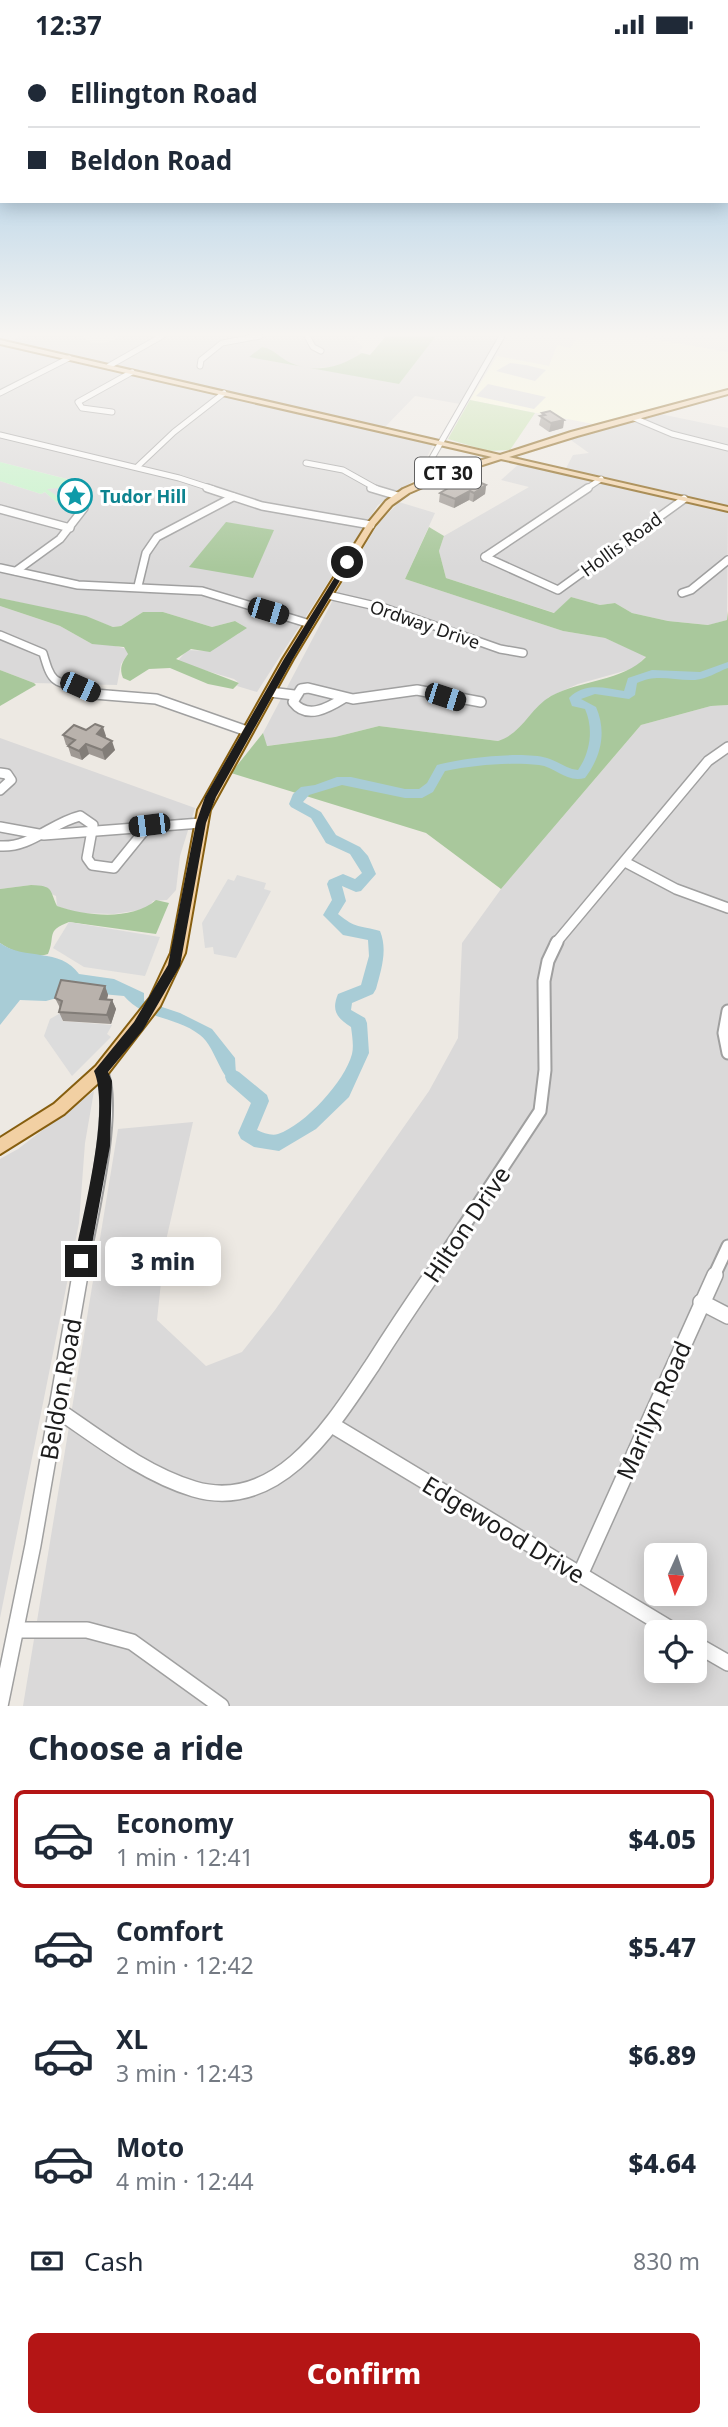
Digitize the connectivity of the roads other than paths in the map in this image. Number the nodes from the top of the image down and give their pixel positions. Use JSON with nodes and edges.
{"nodes":[{"id":1,"x":198,"y":413,"type":"edge"},
{"id":2,"x":314,"y":413,"type":"edge"},
{"id":3,"x":458,"y":413,"type":"edge"},
{"id":4,"x":651,"y":413,"type":"edge"},
{"id":5,"x":634,"y":418,"type":"junction"},
{"id":6,"x":0,"y":435,"type":"edge"},
{"id":7,"x":441,"y":442,"type":"junction"},
{"id":8,"x":728,"y":449,"type":"edge"},
{"id":9,"x":501,"y":456,"type":"junction"},
{"id":10,"x":306,"y":463,"type":"dead end"},
{"id":11,"x":137,"y":467,"type":"junction"},
{"id":12,"x":601,"y":479,"type":"junction"},
{"id":13,"x":423,"y":482,"type":"junction"},
{"id":14,"x":398,"y":496,"type":"junction"},
{"id":15,"x":233,"y":497,"type":"junction"},
{"id":16,"x":684,"y":499,"type":"junction"},
{"id":17,"x":84,"y":508,"type":"dead end"},
{"id":18,"x":0,"y":509,"type":"edge"},
{"id":19,"x":728,"y":509,"type":"edge"},
{"id":20,"x":371,"y":525,"type":"junction"},
{"id":21,"x":70,"y":529,"type":"junction"},
{"id":22,"x":728,"y":560,"type":"edge"},
{"id":23,"x":0,"y":568,"type":"edge"},
{"id":24,"x":16,"y":571,"type":"junction"},
{"id":25,"x":138,"y":586,"type":"junction"},
{"id":26,"x":682,"y":593,"type":"dead end"},
{"id":27,"x":328,"y":595,"type":"junction"},
{"id":28,"x":310,"y":624,"type":"junction"},
{"id":29,"x":0,"y":635,"type":"edge"},
{"id":30,"x":523,"y":653,"type":"dead end"},
{"id":31,"x":270,"y":691,"type":"junction"},
{"id":32,"x":295,"y":695,"type":"junction"},
{"id":33,"x":344,"y":698,"type":"junction"},
{"id":34,"x":481,"y":702,"type":"dead end"},
{"id":35,"x":247,"y":731,"type":"junction"},
{"id":36,"x":728,"y":747,"type":"edge"},
{"id":37,"x":0,"y":773,"type":"edge"},
{"id":38,"x":0,"y":790,"type":"edge"},
{"id":39,"x":201,"y":823,"type":"junction"},
{"id":40,"x":149,"y":825,"type":"junction"},
{"id":41,"x":0,"y":827,"type":"edge"},
{"id":42,"x":94,"y":831,"type":"junction"},
{"id":43,"x":40,"y":834,"type":"junction"},
{"id":44,"x":0,"y":846,"type":"edge"},
{"id":45,"x":625,"y":862,"type":"junction"},
{"id":46,"x":728,"y":908,"type":"edge"},
{"id":47,"x":728,"y":1011,"type":"edge"},
{"id":48,"x":728,"y":1053,"type":"edge"},
{"id":49,"x":101,"y":1071,"type":"junction"},
{"id":50,"x":0,"y":1147,"type":"edge"},
{"id":51,"x":728,"y":1245,"type":"edge"},
{"id":52,"x":701,"y":1302,"type":"junction"},
{"id":53,"x":728,"y":1316,"type":"edge"},
{"id":54,"x":56,"y":1409,"type":"junction"},
{"id":55,"x":332,"y":1425,"type":"junction"},
{"id":56,"x":580,"y":1575,"type":"junction"},
{"id":57,"x":655,"y":1620,"type":"edge"},
{"id":58,"x":17,"y":1630,"type":"junction"},
{"id":59,"x":707,"y":1651,"type":"edge"},
{"id":60,"x":728,"y":1663,"type":"edge"},
{"id":61,"x":0,"y":1706,"type":"edge"},
{"id":62,"x":221,"y":1706,"type":"edge"}],
"edges":[{"from":1,"to":11,"type":"street"},
{"from":2,"to":7,"type":"main road"},
{"from":3,"to":7,"type":"street"},
{"from":4,"to":5,"type":"main road","number":"CT 30"},
{"from":5,"to":8,"type":"street"},
{"from":5,"to":9,"type":"main road","number":"CT 30"},
{"from":6,"to":11,"type":"street"},
{"from":7,"to":9,"type":"main road"},
{"from":7,"to":13,"type":"street"},
{"from":9,"to":12,"type":"main road"},
{"from":9,"to":13,"type":"main road","number":"CT 30"},
{"from":10,"to":14,"type":"street"},
{"from":11,"to":15,"type":"street"},
{"from":12,"to":16,"type":"main road"},
{"from":12,"to":16,"type":"street","name":"Hollis Road"},
{"from":13,"to":14,"type":"main road","number":"CT 30"},
{"from":14,"to":20,"type":"main road","number":"CT 30"},
{"from":15,"to":20,"type":"street"},
{"from":15,"to":25,"type":"street"},
{"from":16,"to":19,"type":"main road"},
{"from":17,"to":21,"type":"street"},
{"from":18,"to":21,"type":"street"},
{"from":20,"to":27,"type":"main road","number":"CT 30"},
{"from":21,"to":24,"type":"street"},
{"from":22,"to":26,"type":"street"},
{"from":23,"to":24,"type":"street"},
{"from":24,"to":25,"type":"street"},
{"from":25,"to":28,"type":"street"},
{"from":27,"to":28,"type":"main road","number":"CT 30"},
{"from":27,"to":30,"type":"street","name":"Ordway Drive"},
{"from":28,"to":31,"type":"main road","number":"CT 30"},
{"from":29,"to":35,"type":"street"},
{"from":31,"to":32,"type":"street"},
{"from":31,"to":35,"type":"main road","number":"CT 30"},
{"from":32,"to":33,"type":"street"},
{"from":32,"to":33,"type":"street"},
{"from":33,"to":34,"type":"street"},
{"from":35,"to":39,"type":"main road","number":"CT 30"},
{"from":36,"to":45,"type":"street","name":"Hilton Drive"},
{"from":37,"to":38,"type":"street"},
{"from":39,"to":40,"type":"street"},
{"from":39,"to":49,"type":"main road","number":"CT 30"},
{"from":40,"to":42,"type":"street"},
{"from":40,"to":42,"type":"street"},
{"from":41,"to":43,"type":"street"},
{"from":42,"to":43,"type":"street"},
{"from":42,"to":43,"type":"street"},
{"from":43,"to":44,"type":"street"},
{"from":45,"to":46,"type":"street"},
{"from":45,"to":55,"type":"street","name":"Hilton Drive"},
{"from":47,"to":48,"type":"street"},
{"from":49,"to":50,"type":"main road","number":"CT 30"},
{"from":49,"to":54,"type":"street","name":"Beldon Road"},
{"from":51,"to":52,"type":"street","name":"Marilyn Road"},
{"from":52,"to":53,"type":"street"},
{"from":52,"to":56,"type":"street","name":"Marilyn Road"},
{"from":54,"to":55,"type":"street","name":"Hilton Drive"},
{"from":54,"to":58,"type":"street","name":"Beldon Road"},
{"from":55,"to":56,"type":"street","name":"Edgewood Drive"},
{"from":56,"to":57,"type":"street","name":"Edgewood Drive"},
{"from":58,"to":61,"type":"street","name":"Beldon Road"},
{"from":58,"to":62,"type":"street"},
{"from":59,"to":60,"type":"street"}]}
